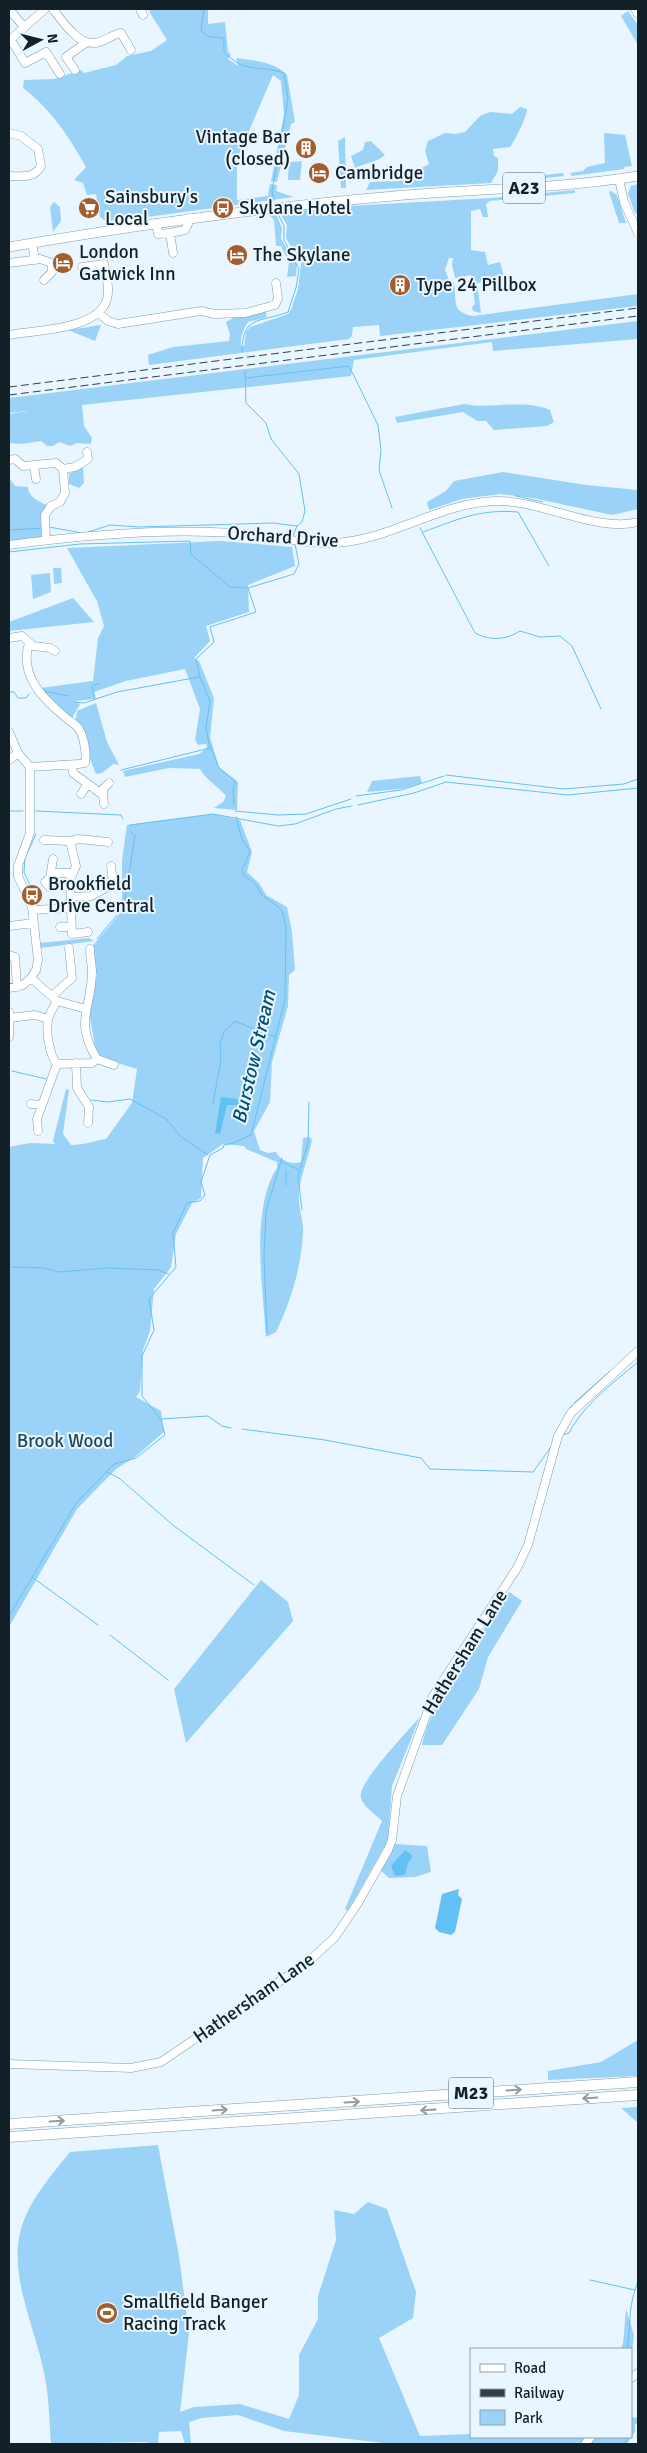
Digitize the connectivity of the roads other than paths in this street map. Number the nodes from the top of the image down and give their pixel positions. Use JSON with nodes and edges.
{"nodes":[{"id":1,"x":45,"y":9,"type":"edge"},
{"id":2,"x":53,"y":9,"type":"edge"},
{"id":3,"x":635,"y":9,"type":"edge"},
{"id":4,"x":10,"y":14,"type":"edge"},
{"id":5,"x":638,"y":14,"type":"edge"},
{"id":6,"x":24,"y":27,"type":"junction"},
{"id":7,"x":10,"y":40,"type":"edge"},
{"id":8,"x":86,"y":42,"type":"junction"},
{"id":9,"x":132,"y":50,"type":"dead end"},
{"id":10,"x":75,"y":70,"type":"dead end"},
{"id":11,"x":60,"y":74,"type":"dead end"},
{"id":12,"x":9,"y":133,"type":"edge"},
{"id":13,"x":9,"y":176,"type":"edge"},
{"id":14,"x":638,"y":176,"type":"edge"},
{"id":15,"x":619,"y":179,"type":"junction"},
{"id":16,"x":188,"y":218,"type":"junction"},
{"id":17,"x":156,"y":223,"type":"junction"},
{"id":18,"x":638,"y":233,"type":"edge"},
{"id":19,"x":170,"y":234,"type":"junction"},
{"id":20,"x":32,"y":243,"type":"junction"},
{"id":21,"x":9,"y":247,"type":"edge"},
{"id":22,"x":173,"y":253,"type":"dead end"},
{"id":23,"x":35,"y":260,"type":"junction"},
{"id":24,"x":9,"y":263,"type":"edge"},
{"id":25,"x":82,"y":267,"type":"dead end"},
{"id":26,"x":44,"y":280,"type":"dead end"},
{"id":27,"x":276,"y":283,"type":"dead end"},
{"id":28,"x":190,"y":303,"type":"dead end"},
{"id":29,"x":192,"y":312,"type":"junction"},
{"id":30,"x":99,"y":313,"type":"junction"},
{"id":31,"x":9,"y":335,"type":"edge"},
{"id":32,"x":87,"y":452,"type":"dead end"},
{"id":33,"x":9,"y":460,"type":"edge"},
{"id":34,"x":34,"y":466,"type":"junction"},
{"id":35,"x":63,"y":469,"type":"junction"},
{"id":36,"x":36,"y":479,"type":"dead end"},
{"id":37,"x":638,"y":522,"type":"edge"},
{"id":38,"x":46,"y":537,"type":"junction"},
{"id":39,"x":9,"y":545,"type":"edge"},
{"id":40,"x":9,"y":638,"type":"edge"},
{"id":41,"x":29,"y":643,"type":"junction"},
{"id":42,"x":55,"y":651,"type":"dead end"},
{"id":43,"x":9,"y":732,"type":"edge"},
{"id":44,"x":18,"y":753,"type":"junction"},
{"id":45,"x":9,"y":760,"type":"edge"},
{"id":46,"x":72,"y":765,"type":"junction"},
{"id":47,"x":30,"y":767,"type":"junction"},
{"id":48,"x":108,"y":783,"type":"dead end"},
{"id":49,"x":87,"y":785,"type":"junction"},
{"id":50,"x":80,"y":794,"type":"dead end"},
{"id":51,"x":103,"y":795,"type":"junction"},
{"id":52,"x":104,"y":804,"type":"dead end"},
{"id":53,"x":44,"y":840,"type":"dead end"},
{"id":54,"x":70,"y":841,"type":"junction"},
{"id":55,"x":108,"y":842,"type":"dead end"},
{"id":56,"x":53,"y":859,"type":"dead end"},
{"id":57,"x":111,"y":866,"type":"dead end"},
{"id":58,"x":51,"y":872,"type":"junction"},
{"id":59,"x":73,"y":873,"type":"junction"},
{"id":60,"x":48,"y":887,"type":"dead end"},
{"id":61,"x":72,"y":897,"type":"junction"},
{"id":62,"x":71,"y":908,"type":"junction"},
{"id":63,"x":33,"y":910,"type":"junction"},
{"id":64,"x":34,"y":924,"type":"junction"},
{"id":65,"x":9,"y":926,"type":"edge"},
{"id":66,"x":60,"y":927,"type":"dead end"},
{"id":67,"x":71,"y":927,"type":"junction"},
{"id":68,"x":88,"y":932,"type":"dead end"},
{"id":69,"x":69,"y":948,"type":"dead end"},
{"id":70,"x":90,"y":949,"type":"dead end"},
{"id":71,"x":9,"y":954,"type":"edge"},
{"id":72,"x":31,"y":978,"type":"junction"},
{"id":73,"x":18,"y":986,"type":"junction"},
{"id":74,"x":9,"y":988,"type":"edge"},
{"id":75,"x":55,"y":998,"type":"junction"},
{"id":76,"x":86,"y":1009,"type":"junction"},
{"id":77,"x":9,"y":1012,"type":"edge"},
{"id":78,"x":9,"y":1018,"type":"edge"},
{"id":79,"x":48,"y":1019,"type":"junction"},
{"id":80,"x":9,"y":1037,"type":"edge"},
{"id":81,"x":97,"y":1059,"type":"junction"},
{"id":82,"x":76,"y":1063,"type":"junction"},
{"id":83,"x":57,"y":1064,"type":"junction"},
{"id":84,"x":114,"y":1066,"type":"dead end"},
{"id":85,"x":31,"y":1104,"type":"dead end"},
{"id":86,"x":41,"y":1105,"type":"junction"},
{"id":87,"x":89,"y":1107,"type":"junction"},
{"id":88,"x":99,"y":1108,"type":"dead end"},
{"id":89,"x":88,"y":1122,"type":"dead end"},
{"id":90,"x":38,"y":1131,"type":"dead end"},
{"id":91,"x":638,"y":1351,"type":"edge"},
{"id":92,"x":9,"y":2064,"type":"edge"},
{"id":93,"x":638,"y":2082,"type":"edge"},
{"id":94,"x":638,"y":2095,"type":"edge"},
{"id":95,"x":9,"y":2124,"type":"edge"},
{"id":96,"x":9,"y":2137,"type":"edge"}],
"edges":[{"from":1,"to":6,"type":"street"},
{"from":2,"to":8,"type":"street"},
{"from":3,"to":5,"type":"street"},
{"from":4,"to":6,"type":"street"},
{"from":6,"to":7,"type":"street"},
{"from":7,"to":11,"type":"street"},
{"from":8,"to":9,"type":"street"},
{"from":8,"to":10,"type":"street"},
{"from":12,"to":13,"type":"street"},
{"from":14,"to":15,"type":"main road","number":"A23"},
{"from":15,"to":16,"type":"main road","number":"A23"},
{"from":15,"to":18,"type":"street"},
{"from":16,"to":17,"type":"main road","number":"A23"},
{"from":16,"to":19,"type":"street"},
{"from":17,"to":19,"type":"street"},
{"from":17,"to":20,"type":"main road","number":"A23"},
{"from":19,"to":22,"type":"street"},
{"from":20,"to":21,"type":"main road","number":"A23"},
{"from":20,"to":23,"type":"street"},
{"from":23,"to":24,"type":"street"},
{"from":23,"to":26,"type":"street"},
{"from":25,"to":30,"type":"street"},
{"from":27,"to":29,"type":"street"},
{"from":28,"to":29,"type":"street"},
{"from":29,"to":30,"type":"street"},
{"from":30,"to":31,"type":"street"},
{"from":32,"to":35,"type":"street"},
{"from":33,"to":34,"type":"street"},
{"from":34,"to":35,"type":"street"},
{"from":34,"to":36,"type":"street"},
{"from":35,"to":38,"type":"street"},
{"from":37,"to":38,"type":"street","name":"Orchard Drive"},
{"from":38,"to":39,"type":"street","name":"Orchard Drive"},
{"from":40,"to":41,"type":"street"},
{"from":41,"to":42,"type":"street"},
{"from":41,"to":46,"type":"street"},
{"from":43,"to":44,"type":"street"},
{"from":44,"to":45,"type":"street"},
{"from":44,"to":47,"type":"street"},
{"from":46,"to":47,"type":"street"},
{"from":46,"to":49,"type":"street"},
{"from":47,"to":63,"type":"street"},
{"from":48,"to":51,"type":"street"},
{"from":49,"to":50,"type":"street"},
{"from":49,"to":51,"type":"street"},
{"from":51,"to":52,"type":"street"},
{"from":53,"to":54,"type":"street"},
{"from":54,"to":55,"type":"street"},
{"from":54,"to":59,"type":"street"},
{"from":56,"to":58,"type":"street"},
{"from":57,"to":61,"type":"street"},
{"from":58,"to":59,"type":"street"},
{"from":58,"to":60,"type":"street"},
{"from":59,"to":61,"type":"street"},
{"from":61,"to":62,"type":"street"},
{"from":62,"to":63,"type":"street"},
{"from":62,"to":67,"type":"street"},
{"from":63,"to":64,"type":"street"},
{"from":64,"to":65,"type":"street"},
{"from":64,"to":72,"type":"street"},
{"from":66,"to":67,"type":"street"},
{"from":67,"to":68,"type":"street"},
{"from":69,"to":75,"type":"street"},
{"from":70,"to":76,"type":"street"},
{"from":71,"to":73,"type":"street"},
{"from":72,"to":73,"type":"street"},
{"from":72,"to":75,"type":"street"},
{"from":73,"to":74,"type":"street"},
{"from":75,"to":76,"type":"street"},
{"from":75,"to":79,"type":"street"},
{"from":76,"to":81,"type":"street"},
{"from":77,"to":78,"type":"street"},
{"from":78,"to":79,"type":"street"},
{"from":78,"to":80,"type":"street"},
{"from":79,"to":83,"type":"street"},
{"from":81,"to":82,"type":"street"},
{"from":81,"to":84,"type":"street"},
{"from":82,"to":83,"type":"street"},
{"from":82,"to":87,"type":"street"},
{"from":83,"to":86,"type":"street"},
{"from":85,"to":86,"type":"street"},
{"from":86,"to":90,"type":"street"},
{"from":87,"to":88,"type":"street"},
{"from":87,"to":89,"type":"street"},
{"from":91,"to":92,"type":"street","name":"Hathersham Lane"},
{"from":95,"to":93,"type":"highway","number":"M23","one_way":true},
{"from":94,"to":96,"type":"highway","number":"M23","one_way":true}]}
